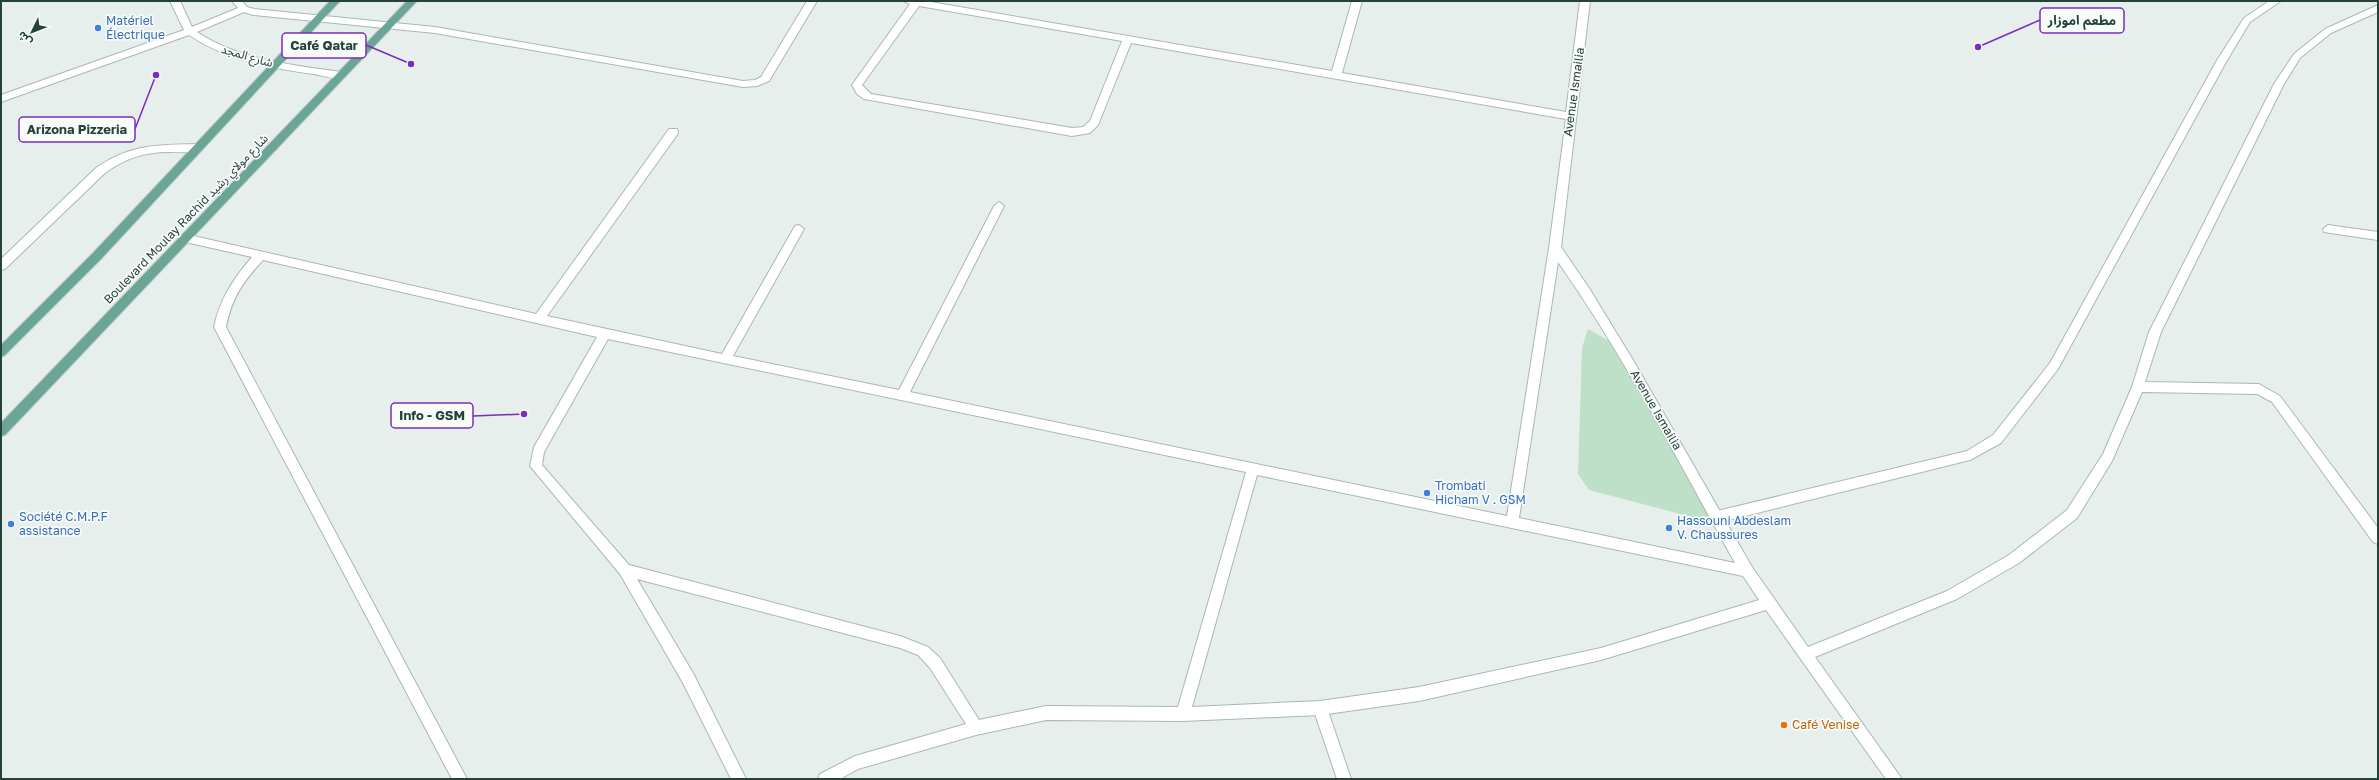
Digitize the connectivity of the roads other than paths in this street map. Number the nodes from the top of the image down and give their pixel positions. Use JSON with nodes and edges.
{"nodes":[{"id":1,"x":175,"y":1,"type":"edge"},
{"id":2,"x":237,"y":1,"type":"edge"},
{"id":3,"x":335,"y":1,"type":"edge"},
{"id":4,"x":412,"y":1,"type":"edge"},
{"id":5,"x":812,"y":1,"type":"edge"},
{"id":6,"x":1357,"y":1,"type":"edge"},
{"id":7,"x":1585,"y":1,"type":"edge"},
{"id":8,"x":2276,"y":1,"type":"edge"},
{"id":9,"x":912,"y":2,"type":"edge"},
{"id":10,"x":244,"y":8,"type":"junction"},
{"id":11,"x":2378,"y":8,"type":"edge"},
{"id":12,"x":319,"y":17,"type":"junction"},
{"id":13,"x":390,"y":24,"type":"junction"},
{"id":14,"x":191,"y":32,"type":"junction"},
{"id":15,"x":1128,"y":38,"type":"junction"},
{"id":16,"x":276,"y":64,"type":"junction"},
{"id":17,"x":341,"y":75,"type":"junction"},
{"id":18,"x":1336,"y":75,"type":"junction"},
{"id":19,"x":1,"y":99,"type":"edge"},
{"id":20,"x":1570,"y":116,"type":"junction"},
{"id":21,"x":674,"y":132,"type":"dead end"},
{"id":22,"x":197,"y":148,"type":"junction"},
{"id":23,"x":998,"y":206,"type":"dead end"},
{"id":24,"x":799,"y":229,"type":"dead end"},
{"id":25,"x":2328,"y":229,"type":"dead end"},
{"id":26,"x":2378,"y":236,"type":"edge"},
{"id":27,"x":186,"y":238,"type":"junction"},
{"id":28,"x":1555,"y":248,"type":"junction"},
{"id":29,"x":259,"y":257,"type":"junction"},
{"id":30,"x":1,"y":266,"type":"edge"},
{"id":31,"x":539,"y":319,"type":"junction"},
{"id":32,"x":605,"y":334,"type":"junction"},
{"id":33,"x":1,"y":352,"type":"edge"},
{"id":34,"x":726,"y":358,"type":"junction"},
{"id":35,"x":2138,"y":387,"type":"junction"},
{"id":36,"x":903,"y":394,"type":"junction"},
{"id":37,"x":1,"y":431,"type":"edge"},
{"id":38,"x":1253,"y":468,"type":"junction"},
{"id":39,"x":1717,"y":517,"type":"junction"},
{"id":40,"x":1512,"y":523,"type":"junction"},
{"id":41,"x":2378,"y":538,"type":"edge"},
{"id":42,"x":625,"y":570,"type":"junction"},
{"id":43,"x":1747,"y":571,"type":"junction"},
{"id":44,"x":1769,"y":603,"type":"junction"},
{"id":45,"x":1805,"y":655,"type":"junction"},
{"id":46,"x":1320,"y":708,"type":"junction"},
{"id":47,"x":1183,"y":714,"type":"junction"},
{"id":48,"x":976,"y":728,"type":"junction"},
{"id":49,"x":460,"y":779,"type":"edge"},
{"id":50,"x":739,"y":779,"type":"edge"},
{"id":51,"x":825,"y":779,"type":"edge"},
{"id":52,"x":1344,"y":779,"type":"edge"},
{"id":53,"x":1894,"y":779,"type":"edge"}],
"edges":[{"from":1,"to":14,"type":"street","name":"شارع المجد"},
{"from":2,"to":10,"type":"street"},
{"from":3,"to":12,"type":"main road"},
{"from":4,"to":13,"type":"main road","name":"Boulevard Moulay Rachid شارع مولاي رشيد"},
{"from":5,"to":13,"type":"street"},
{"from":6,"to":18,"type":"street"},
{"from":7,"to":20,"type":"street","name":"Avenue Ismailia"},
{"from":8,"to":39,"type":"street"},
{"from":9,"to":15,"type":"street"},
{"from":9,"to":15,"type":"street"},
{"from":10,"to":12,"type":"street"},
{"from":10,"to":14,"type":"street"},
{"from":11,"to":35,"type":"street"},
{"from":12,"to":13,"type":"street"},
{"from":12,"to":16,"type":"main road"},
{"from":13,"to":17,"type":"main road","name":"Boulevard Moulay Rachid شارع مولاي رشيد"},
{"from":14,"to":16,"type":"street","name":"شارع المجد"},
{"from":14,"to":19,"type":"street"},
{"from":15,"to":18,"type":"street"},
{"from":16,"to":17,"type":"street","name":"شارع المجد"},
{"from":16,"to":22,"type":"main road"},
{"from":17,"to":27,"type":"main road","name":"Boulevard Moulay Rachid شارع مولاي رشيد"},
{"from":18,"to":20,"type":"street"},
{"from":20,"to":28,"type":"street","name":"Avenue Ismailia"},
{"from":21,"to":31,"type":"street"},
{"from":22,"to":30,"type":"street"},
{"from":22,"to":33,"type":"main road"},
{"from":23,"to":36,"type":"street"},
{"from":24,"to":34,"type":"street"},
{"from":25,"to":26,"type":"street"},
{"from":27,"to":29,"type":"street"},
{"from":27,"to":37,"type":"main road","name":"Boulevard Moulay Rachid شارع مولاي رشيد"},
{"from":28,"to":39,"type":"street","name":"Avenue Ismailia"},
{"from":28,"to":40,"type":"street"},
{"from":29,"to":31,"type":"street"},
{"from":29,"to":49,"type":"street"},
{"from":31,"to":32,"type":"street"},
{"from":32,"to":34,"type":"street"},
{"from":32,"to":42,"type":"street"},
{"from":34,"to":36,"type":"street"},
{"from":35,"to":41,"type":"street"},
{"from":35,"to":45,"type":"street"},
{"from":36,"to":38,"type":"street"},
{"from":38,"to":40,"type":"street"},
{"from":38,"to":47,"type":"street"},
{"from":39,"to":43,"type":"street","name":"Avenue Ismailia"},
{"from":40,"to":43,"type":"street"},
{"from":42,"to":48,"type":"street"},
{"from":42,"to":50,"type":"street"},
{"from":43,"to":44,"type":"street","name":"Avenue Ismailia"},
{"from":44,"to":45,"type":"street","name":"Avenue Ismailia"},
{"from":44,"to":46,"type":"street"},
{"from":45,"to":53,"type":"street","name":"Avenue Ismailia"},
{"from":46,"to":47,"type":"street"},
{"from":46,"to":52,"type":"street"},
{"from":47,"to":48,"type":"street"},
{"from":48,"to":51,"type":"street"}]}
